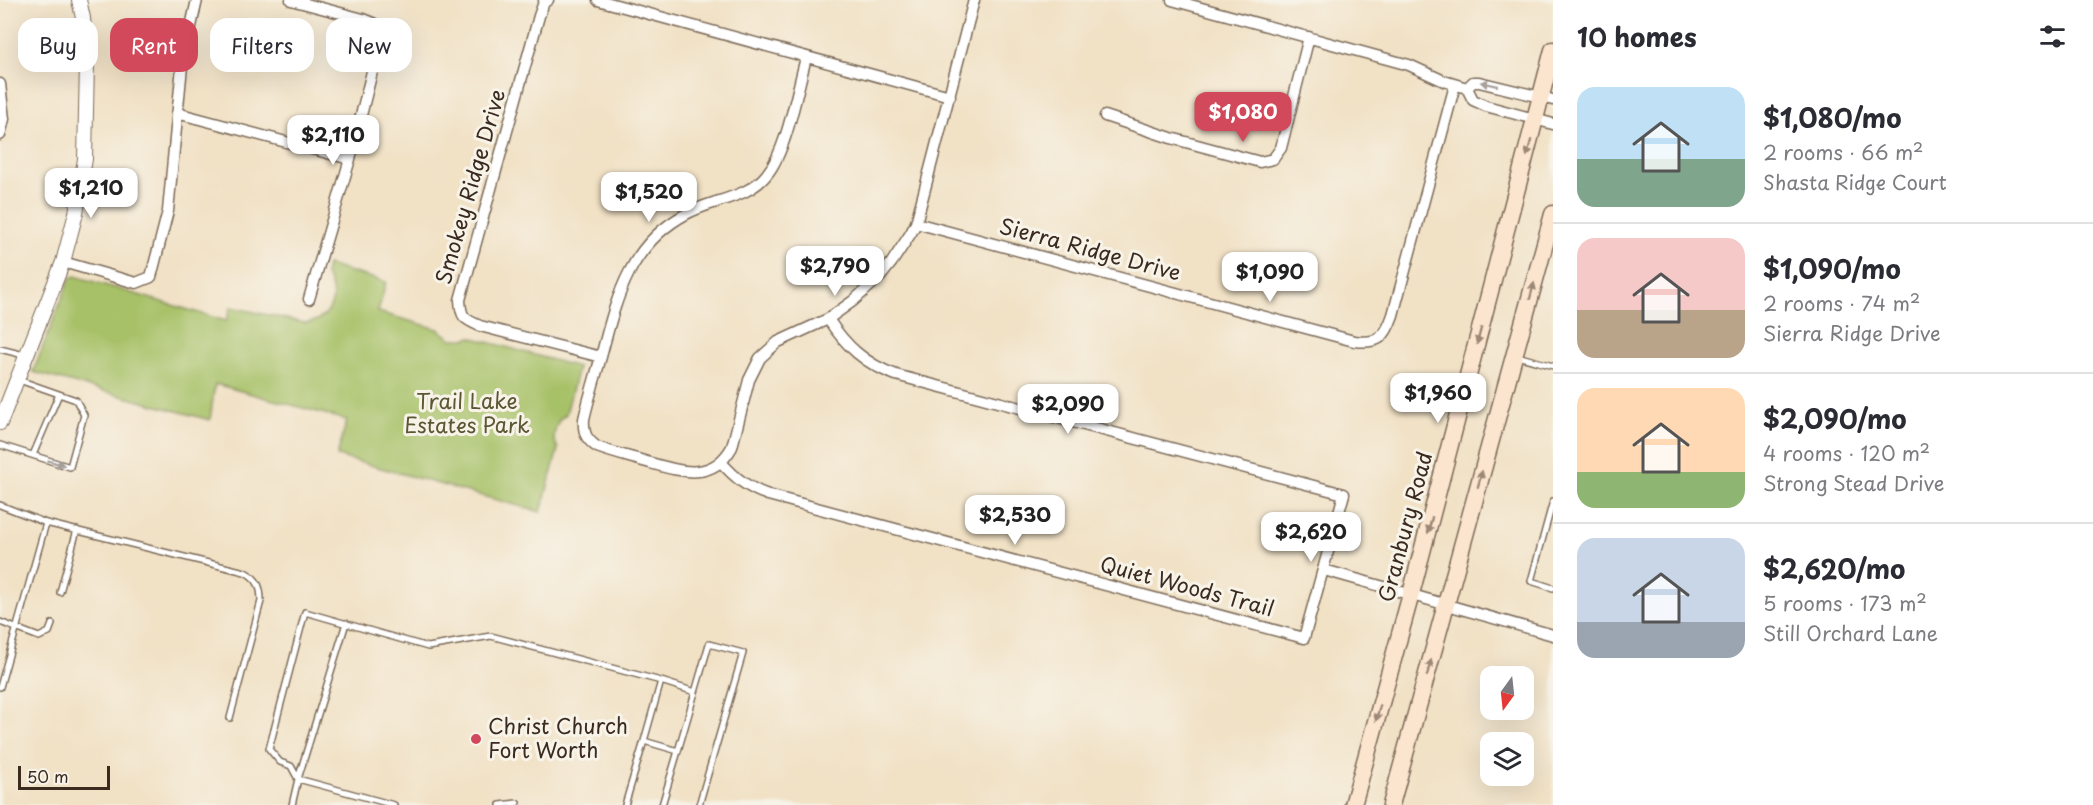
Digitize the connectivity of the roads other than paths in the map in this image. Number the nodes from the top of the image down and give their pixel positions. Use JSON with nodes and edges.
{"nodes":[{"id":1,"x":79,"y":0,"type":"edge"},
{"id":2,"x":197,"y":0,"type":"edge"},
{"id":3,"x":291,"y":0,"type":"edge"},
{"id":4,"x":548,"y":0,"type":"edge"},
{"id":5,"x":598,"y":0,"type":"edge"},
{"id":6,"x":974,"y":0,"type":"edge"},
{"id":7,"x":1172,"y":0,"type":"edge"},
{"id":8,"x":1309,"y":37,"type":"junction"},
{"id":9,"x":1553,"y":50,"type":"edge"},
{"id":10,"x":806,"y":58,"type":"junction"},
{"id":11,"x":0,"y":84,"type":"edge"},
{"id":12,"x":1455,"y":85,"type":"junction"},
{"id":13,"x":1467,"y":88,"type":"junction"},
{"id":14,"x":950,"y":96,"type":"junction"},
{"id":15,"x":1547,"y":98,"type":"edge"},
{"id":16,"x":177,"y":113,"type":"junction"},
{"id":17,"x":1105,"y":116,"type":"dead end"},
{"id":18,"x":1536,"y":119,"type":"junction"},
{"id":19,"x":1553,"y":124,"type":"edge"},
{"id":20,"x":0,"y":135,"type":"edge"},
{"id":21,"x":350,"y":159,"type":"junction"},
{"id":22,"x":1553,"y":214,"type":"edge"},
{"id":23,"x":916,"y":223,"type":"junction"},
{"id":24,"x":63,"y":262,"type":"junction"},
{"id":25,"x":309,"y":299,"type":"dead end"},
{"id":26,"x":828,"y":319,"type":"junction"},
{"id":27,"x":0,"y":349,"type":"edge"},
{"id":28,"x":1514,"y":355,"type":"junction"},
{"id":29,"x":26,"y":356,"type":"junction"},
{"id":30,"x":600,"y":357,"type":"junction"},
{"id":31,"x":1553,"y":366,"type":"edge"},
{"id":32,"x":16,"y":380,"type":"junction"},
{"id":33,"x":59,"y":394,"type":"junction"},
{"id":34,"x":0,"y":423,"type":"edge"},
{"id":35,"x":0,"y":446,"type":"edge"},
{"id":36,"x":33,"y":455,"type":"junction"},
{"id":37,"x":720,"y":462,"type":"junction"},
{"id":38,"x":1553,"y":501,"type":"edge"},
{"id":39,"x":0,"y":505,"type":"edge"},
{"id":40,"x":46,"y":523,"type":"junction"},
{"id":41,"x":77,"y":531,"type":"junction"},
{"id":42,"x":1324,"y":570,"type":"junction"},
{"id":43,"x":1553,"y":588,"type":"edge"},
{"id":44,"x":60,"y":592,"type":"dead end"},
{"id":45,"x":1412,"y":594,"type":"junction"},
{"id":46,"x":1446,"y":604,"type":"junction"},
{"id":47,"x":0,"y":622,"type":"edge"},
{"id":48,"x":346,"y":623,"type":"junction"},
{"id":49,"x":52,"y":624,"type":"dead end"},
{"id":50,"x":16,"y":628,"type":"junction"},
{"id":51,"x":1552,"y":632,"type":"edge"},
{"id":52,"x":661,"y":681,"type":"junction"},
{"id":53,"x":0,"y":687,"type":"edge"},
{"id":54,"x":695,"y":692,"type":"junction"},
{"id":55,"x":230,"y":718,"type":"dead end"},
{"id":56,"x":644,"y":741,"type":"junction"},
{"id":57,"x":678,"y":751,"type":"junction"},
{"id":58,"x":298,"y":779,"type":"junction"},
{"id":59,"x":517,"y":803,"type":"dead end"},
{"id":60,"x":292,"y":805,"type":"edge"},
{"id":61,"x":394,"y":805,"type":"edge"},
{"id":62,"x":500,"y":805,"type":"edge"},
{"id":63,"x":626,"y":805,"type":"edge"},
{"id":64,"x":662,"y":805,"type":"edge"},
{"id":65,"x":699,"y":805,"type":"edge"},
{"id":66,"x":1353,"y":805,"type":"edge"},
{"id":67,"x":1391,"y":805,"type":"edge"}],
"edges":[{"from":1,"to":24,"type":"street"},
{"from":2,"to":16,"type":"street"},
{"from":3,"to":21,"type":"street"},
{"from":4,"to":30,"type":"street","name":"Smokey Ridge Drive"},
{"from":5,"to":10,"type":"street"},
{"from":6,"to":14,"type":"street"},
{"from":7,"to":8,"type":"street"},
{"from":8,"to":12,"type":"street"},
{"from":8,"to":17,"type":"street"},
{"from":9,"to":15,"type":"main road","name":"Granbury Road"},
{"from":10,"to":14,"type":"street"},
{"from":10,"to":30,"type":"street"},
{"from":11,"to":20,"type":"street"},
{"from":12,"to":13,"type":"street"},
{"from":12,"to":23,"type":"street","name":"Sierra Ridge Drive"},
{"from":15,"to":13,"type":"street","one_way":true},
{"from":13,"to":18,"type":"street"},
{"from":14,"to":23,"type":"street"},
{"from":15,"to":18,"type":"main road","name":"Granbury Road"},
{"from":16,"to":21,"type":"street"},
{"from":16,"to":24,"type":"street"},
{"from":18,"to":19,"type":"street"},
{"from":18,"to":45,"type":"main road","name":"Granbury Road","one_way":true},
{"from":21,"to":25,"type":"street"},
{"from":28,"to":22,"type":"main road","one_way":true},
{"from":23,"to":26,"type":"street"},
{"from":24,"to":29,"type":"street"},
{"from":26,"to":37,"type":"street"},
{"from":26,"to":42,"type":"street"},
{"from":27,"to":29,"type":"lane"},
{"from":28,"to":31,"type":"lane"},
{"from":46,"to":28,"type":"main road","one_way":true},
{"from":29,"to":32,"type":"street"},
{"from":30,"to":37,"type":"street"},
{"from":32,"to":33,"type":"lane"},
{"from":32,"to":34,"type":"street"},
{"from":33,"to":36,"type":"lane"},
{"from":36,"to":33,"type":"lane","one_way":true},
{"from":35,"to":36,"type":"lane"},
{"from":37,"to":42,"type":"street","name":"Quiet Woods Trail"},
{"from":38,"to":43,"type":"lane"},
{"from":39,"to":40,"type":"lane"},
{"from":40,"to":41,"type":"lane"},
{"from":40,"to":50,"type":"lane"},
{"from":41,"to":44,"type":"lane"},
{"from":41,"to":55,"type":"lane"},
{"from":42,"to":45,"type":"street"},
{"from":45,"to":46,"type":"street"},
{"from":45,"to":66,"type":"main road","name":"Granbury Road","one_way":true},
{"from":46,"to":51,"type":"street"},
{"from":67,"to":46,"type":"main road","one_way":true},
{"from":47,"to":50,"type":"lane"},
{"from":48,"to":52,"type":"lane"},
{"from":48,"to":58,"type":"lane"},
{"from":48,"to":58,"type":"lane"},
{"from":49,"to":50,"type":"lane"},
{"from":50,"to":53,"type":"lane"},
{"from":52,"to":54,"type":"lane"},
{"from":52,"to":56,"type":"lane"},
{"from":54,"to":57,"type":"lane"},
{"from":54,"to":65,"type":"lane"},
{"from":56,"to":57,"type":"lane"},
{"from":56,"to":63,"type":"lane"},
{"from":57,"to":64,"type":"lane"},
{"from":58,"to":60,"type":"lane"},
{"from":58,"to":61,"type":"lane"},
{"from":59,"to":62,"type":"lane"}]}
